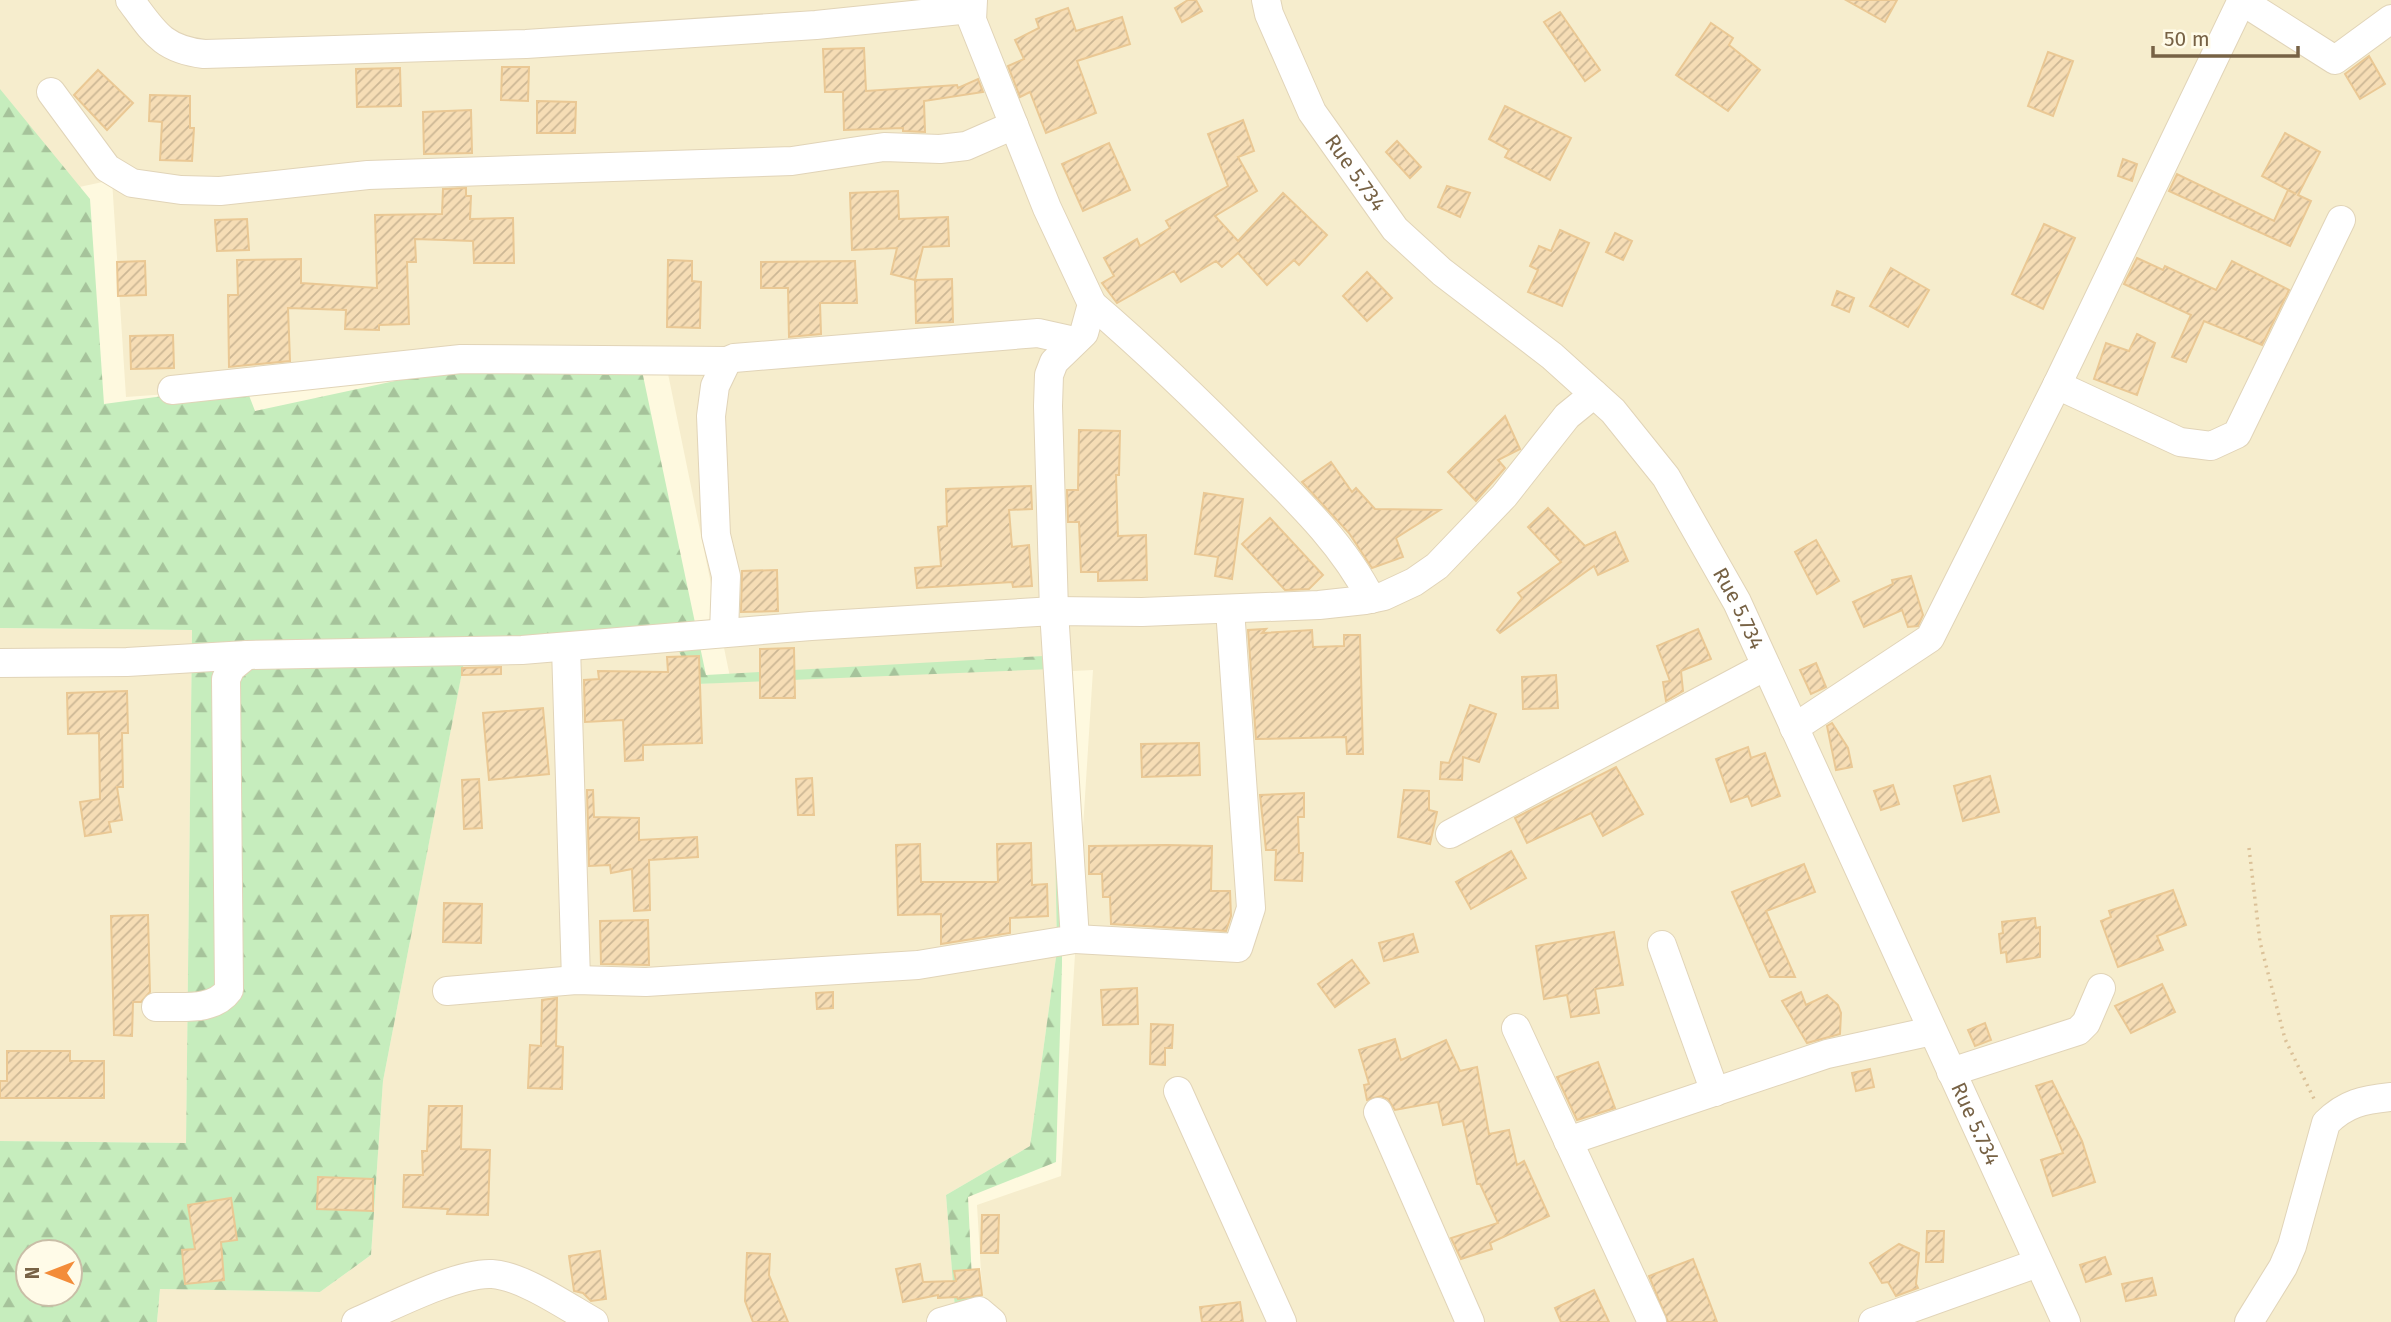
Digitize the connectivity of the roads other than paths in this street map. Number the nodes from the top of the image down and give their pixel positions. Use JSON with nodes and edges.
{"nodes":[{"id":1,"x":130,"y":0,"type":"edge"},
{"id":2,"x":1266,"y":0,"type":"edge"},
{"id":3,"x":2242,"y":0,"type":"edge"},
{"id":4,"x":972,"y":4,"type":"edge"},
{"id":5,"x":2391,"y":19,"type":"edge"},
{"id":6,"x":51,"y":92,"type":"dead end"},
{"id":7,"x":1014,"y":125,"type":"junction"},
{"id":8,"x":2341,"y":220,"type":"dead end"},
{"id":9,"x":1092,"y":304,"type":"junction"},
{"id":10,"x":1074,"y":341,"type":"junction"},
{"id":11,"x":727,"y":361,"type":"junction"},
{"id":12,"x":2057,"y":385,"type":"junction"},
{"id":13,"x":172,"y":390,"type":"dead end"},
{"id":14,"x":1594,"y":394,"type":"junction"},
{"id":15,"x":1371,"y":599,"type":"junction"},
{"id":16,"x":1230,"y":609,"type":"junction"},
{"id":17,"x":1054,"y":611,"type":"junction"},
{"id":18,"x":724,"y":633,"type":"junction"},
{"id":19,"x":566,"y":647,"type":"junction"},
{"id":20,"x":247,"y":655,"type":"junction"},
{"id":21,"x":0,"y":663,"type":"edge"},
{"id":22,"x":1766,"y":666,"type":"junction"},
{"id":23,"x":1794,"y":728,"type":"junction"},
{"id":24,"x":1450,"y":834,"type":"dead end"},
{"id":25,"x":1075,"y":939,"type":"junction"},
{"id":26,"x":1662,"y":945,"type":"dead end"},
{"id":27,"x":576,"y":980,"type":"junction"},
{"id":28,"x":2101,"y":988,"type":"dead end"},
{"id":29,"x":447,"y":991,"type":"dead end"},
{"id":30,"x":156,"y":1007,"type":"dead end"},
{"id":31,"x":1516,"y":1028,"type":"dead end"},
{"id":32,"x":1932,"y":1031,"type":"junction"},
{"id":33,"x":1951,"y":1072,"type":"junction"},
{"id":34,"x":1178,"y":1090,"type":"dead end"},
{"id":35,"x":1715,"y":1092,"type":"junction"},
{"id":36,"x":2391,"y":1097,"type":"edge"},
{"id":37,"x":1378,"y":1112,"type":"dead end"},
{"id":38,"x":1568,"y":1141,"type":"junction"},
{"id":39,"x":2038,"y":1263,"type":"junction"},
{"id":40,"x":355,"y":1322,"type":"edge"},
{"id":41,"x":594,"y":1322,"type":"edge"},
{"id":42,"x":941,"y":1322,"type":"edge"},
{"id":43,"x":992,"y":1322,"type":"edge"},
{"id":44,"x":1282,"y":1322,"type":"edge"},
{"id":45,"x":1470,"y":1322,"type":"edge"},
{"id":46,"x":1652,"y":1322,"type":"edge"},
{"id":47,"x":1873,"y":1322,"type":"edge"},
{"id":48,"x":2066,"y":1322,"type":"edge"},
{"id":49,"x":2249,"y":1322,"type":"edge"}],
"edges":[{"from":1,"to":4,"type":"street"},
{"from":2,"to":14,"type":"street","name":"Rue 5.734"},
{"from":3,"to":5,"type":"street"},
{"from":3,"to":12,"type":"street"},
{"from":4,"to":7,"type":"street"},
{"from":6,"to":7,"type":"street"},
{"from":7,"to":9,"type":"street"},
{"from":8,"to":12,"type":"street"},
{"from":9,"to":10,"type":"street"},
{"from":9,"to":15,"type":"street"},
{"from":10,"to":11,"type":"street"},
{"from":10,"to":17,"type":"street"},
{"from":11,"to":13,"type":"street"},
{"from":11,"to":18,"type":"street"},
{"from":12,"to":23,"type":"street"},
{"from":14,"to":15,"type":"street"},
{"from":14,"to":22,"type":"street","name":"Rue 5.734"},
{"from":15,"to":16,"type":"street"},
{"from":16,"to":17,"type":"street"},
{"from":16,"to":25,"type":"street"},
{"from":17,"to":18,"type":"street"},
{"from":17,"to":25,"type":"street"},
{"from":18,"to":19,"type":"street"},
{"from":19,"to":20,"type":"street"},
{"from":19,"to":27,"type":"street"},
{"from":20,"to":21,"type":"street"},
{"from":20,"to":30,"type":"street"},
{"from":22,"to":23,"type":"street","name":"Rue 5.734"},
{"from":22,"to":24,"type":"street"},
{"from":23,"to":32,"type":"street","name":"Rue 5.734"},
{"from":25,"to":27,"type":"street"},
{"from":26,"to":35,"type":"street"},
{"from":27,"to":29,"type":"street"},
{"from":28,"to":33,"type":"street"},
{"from":31,"to":38,"type":"street"},
{"from":32,"to":33,"type":"street","name":"Rue 5.734"},
{"from":32,"to":35,"type":"street"},
{"from":33,"to":39,"type":"street","name":"Rue 5.734"},
{"from":34,"to":44,"type":"street"},
{"from":35,"to":38,"type":"street"},
{"from":36,"to":49,"type":"street"},
{"from":37,"to":45,"type":"street"},
{"from":38,"to":46,"type":"street"},
{"from":39,"to":47,"type":"street"},
{"from":39,"to":48,"type":"street","name":"Rue 5.734"},
{"from":40,"to":41,"type":"street"},
{"from":42,"to":43,"type":"street"}]}
